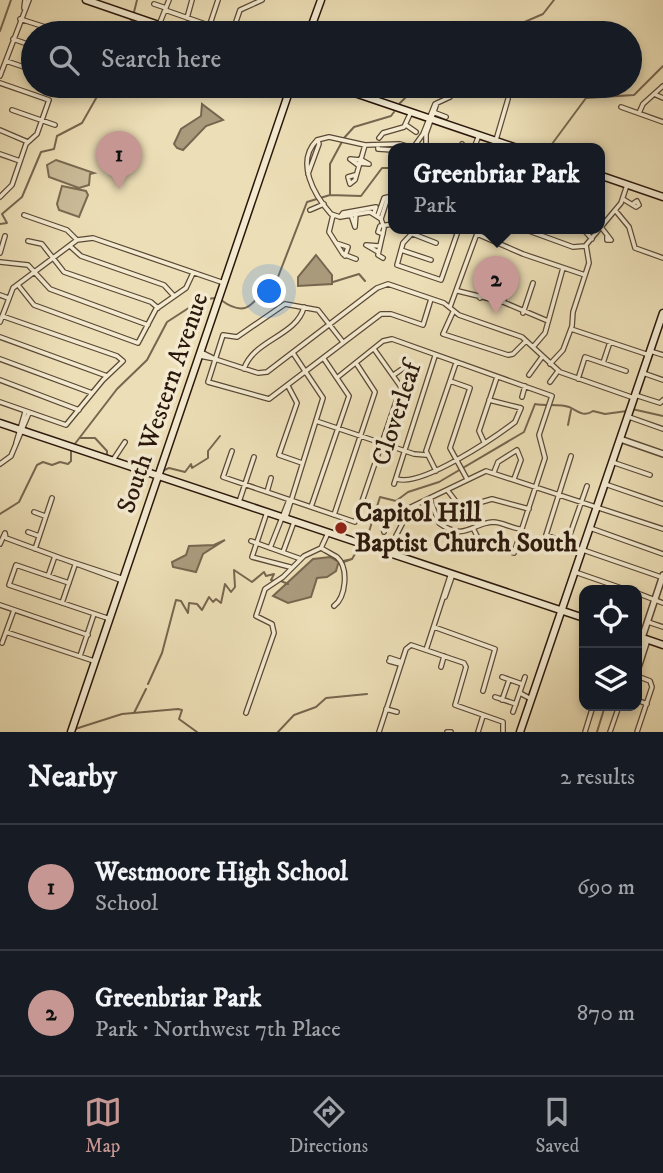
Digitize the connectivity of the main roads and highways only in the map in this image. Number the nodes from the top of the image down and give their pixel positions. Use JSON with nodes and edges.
{"nodes":[{"id":1,"x":86,"y":0,"type":"edge"},
{"id":2,"x":321,"y":0,"type":"edge"},
{"id":3,"x":146,"y":21,"type":"edge"},
{"id":4,"x":313,"y":21,"type":"edge"},
{"id":5,"x":287,"y":98,"type":"edge"},
{"id":6,"x":370,"y":98,"type":"edge"},
{"id":7,"x":500,"y":143,"type":"edge"},
{"id":8,"x":605,"y":177,"type":"edge"},
{"id":9,"x":663,"y":197,"type":"edge"},
{"id":10,"x":663,"y":313,"type":"edge"},
{"id":11,"x":660,"y":330,"type":"edge"},
{"id":12,"x":0,"y":423,"type":"edge"},
{"id":13,"x":160,"y":474,"type":"junction"},
{"id":14,"x":562,"y":610,"type":"junction"},
{"id":15,"x":579,"y":616,"type":"edge"},
{"id":16,"x":642,"y":638,"type":"edge"},
{"id":17,"x":663,"y":645,"type":"edge"},
{"id":18,"x":71,"y":731,"type":"edge"},
{"id":19,"x":520,"y":732,"type":"edge"}],
"edges":[{"from":1,"to":3,"type":"main road"},
{"from":2,"to":4,"type":"main road"},
{"from":5,"to":13,"type":"main road","name":"South Western Avenue"},
{"from":6,"to":7,"type":"main road"},
{"from":8,"to":9,"type":"main road"},
{"from":10,"to":11,"type":"main road"},
{"from":11,"to":14,"type":"main road"},
{"from":12,"to":13,"type":"main road"},
{"from":13,"to":14,"type":"main road"},
{"from":13,"to":18,"type":"main road","name":"South Western Avenue"},
{"from":14,"to":15,"type":"main road"},
{"from":14,"to":19,"type":"main road"},
{"from":16,"to":17,"type":"main road"}]}
